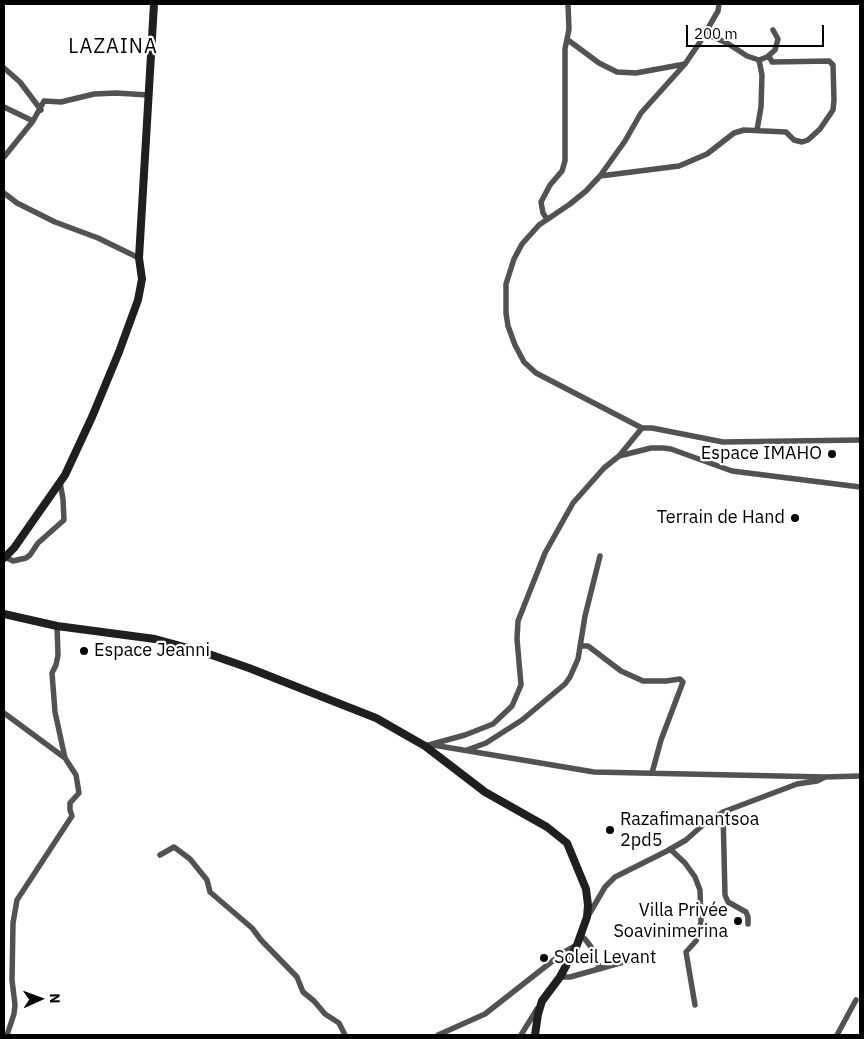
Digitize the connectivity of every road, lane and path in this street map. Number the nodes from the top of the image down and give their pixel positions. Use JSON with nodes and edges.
{"nodes":[{"id":1,"x":154,"y":4,"type":"edge"},
{"id":2,"x":568,"y":4,"type":"edge"},
{"id":3,"x":720,"y":4,"type":"edge"},
{"id":4,"x":773,"y":30,"type":"dead end"},
{"id":5,"x":706,"y":34,"type":"junction"},
{"id":6,"x":568,"y":40,"type":"junction"},
{"id":7,"x":767,"y":57,"type":"junction"},
{"id":8,"x":760,"y":60,"type":"junction"},
{"id":9,"x":685,"y":64,"type":"junction"},
{"id":10,"x":4,"y":68,"type":"edge"},
{"id":11,"x":148,"y":95,"type":"junction"},
{"id":12,"x":4,"y":107,"type":"edge"},
{"id":13,"x":40,"y":110,"type":"junction"},
{"id":14,"x":33,"y":121,"type":"junction"},
{"id":15,"x":757,"y":130,"type":"junction"},
{"id":16,"x":4,"y":157,"type":"edge"},
{"id":17,"x":600,"y":176,"type":"junction"},
{"id":18,"x":4,"y":193,"type":"edge"},
{"id":19,"x":547,"y":219,"type":"junction"},
{"id":20,"x":140,"y":258,"type":"junction"},
{"id":21,"x":642,"y":428,"type":"junction"},
{"id":22,"x":860,"y":440,"type":"edge"},
{"id":23,"x":618,"y":456,"type":"junction"},
{"id":24,"x":60,"y":482,"type":"junction"},
{"id":25,"x":860,"y":487,"type":"edge"},
{"id":26,"x":600,"y":556,"type":"dead end"},
{"id":27,"x":5,"y":558,"type":"edge"},
{"id":28,"x":4,"y":614,"type":"edge"},
{"id":29,"x":57,"y":626,"type":"junction"},
{"id":30,"x":580,"y":646,"type":"junction"},
{"id":31,"x":4,"y":714,"type":"edge"},
{"id":32,"x":428,"y":745,"type":"junction"},
{"id":33,"x":467,"y":750,"type":"junction"},
{"id":34,"x":66,"y":758,"type":"junction"},
{"id":35,"x":652,"y":773,"type":"junction"},
{"id":36,"x":860,"y":776,"type":"edge"},
{"id":37,"x":825,"y":777,"type":"junction"},
{"id":38,"x":723,"y":812,"type":"junction"},
{"id":39,"x":670,"y":849,"type":"junction"},
{"id":40,"x":160,"y":855,"type":"dead end"},
{"id":41,"x":587,"y":917,"type":"junction"},
{"id":42,"x":748,"y":924,"type":"dead end"},
{"id":43,"x":581,"y":936,"type":"junction"},
{"id":44,"x":578,"y":945,"type":"junction"},
{"id":45,"x":638,"y":958,"type":"dead end"},
{"id":46,"x":600,"y":969,"type":"junction"},
{"id":47,"x":560,"y":977,"type":"junction"},
{"id":48,"x":856,"y":1000,"type":"dead end"},
{"id":49,"x":542,"y":1001,"type":"junction"},
{"id":50,"x":695,"y":1005,"type":"dead end"},
{"id":51,"x":7,"y":1035,"type":"edge"},
{"id":52,"x":345,"y":1035,"type":"edge"},
{"id":53,"x":438,"y":1035,"type":"edge"},
{"id":54,"x":520,"y":1035,"type":"edge"},
{"id":55,"x":535,"y":1035,"type":"edge"},
{"id":56,"x":837,"y":1035,"type":"edge"}],
"edges":[{"from":1,"to":11,"type":"main road"},
{"from":2,"to":6,"type":"street"},
{"from":3,"to":5,"type":"street"},
{"from":4,"to":7,"type":"street"},
{"from":5,"to":8,"type":"street"},
{"from":5,"to":9,"type":"street"},
{"from":6,"to":9,"type":"street"},
{"from":6,"to":19,"type":"street"},
{"from":7,"to":8,"type":"street"},
{"from":7,"to":15,"type":"street"},
{"from":8,"to":15,"type":"street"},
{"from":9,"to":17,"type":"street"},
{"from":10,"to":13,"type":"street"},
{"from":11,"to":13,"type":"street"},
{"from":11,"to":20,"type":"main road"},
{"from":12,"to":14,"type":"street"},
{"from":13,"to":14,"type":"street"},
{"from":14,"to":16,"type":"street"},
{"from":15,"to":17,"type":"street"},
{"from":17,"to":19,"type":"street"},
{"from":18,"to":20,"type":"street"},
{"from":19,"to":21,"type":"street"},
{"from":20,"to":24,"type":"main road"},
{"from":21,"to":22,"type":"street"},
{"from":21,"to":23,"type":"street"},
{"from":23,"to":25,"type":"street"},
{"from":23,"to":32,"type":"street"},
{"from":24,"to":27,"type":"main road"},
{"from":24,"to":27,"type":"street"},
{"from":26,"to":30,"type":"street"},
{"from":28,"to":29,"type":"main road"},
{"from":29,"to":32,"type":"main road"},
{"from":29,"to":34,"type":"street"},
{"from":30,"to":33,"type":"street"},
{"from":30,"to":35,"type":"street"},
{"from":31,"to":34,"type":"street"},
{"from":32,"to":33,"type":"street"},
{"from":32,"to":41,"type":"main road"},
{"from":33,"to":35,"type":"street"},
{"from":34,"to":51,"type":"street"},
{"from":35,"to":37,"type":"street"},
{"from":36,"to":37,"type":"street"},
{"from":37,"to":38,"type":"street"},
{"from":38,"to":39,"type":"street"},
{"from":38,"to":42,"type":"street"},
{"from":39,"to":41,"type":"street"},
{"from":39,"to":50,"type":"street"},
{"from":40,"to":52,"type":"street"},
{"from":41,"to":43,"type":"main road"},
{"from":43,"to":44,"type":"main road"},
{"from":43,"to":46,"type":"street"},
{"from":44,"to":47,"type":"main road"},
{"from":44,"to":53,"type":"street"},
{"from":45,"to":46,"type":"street"},
{"from":46,"to":47,"type":"street"},
{"from":47,"to":49,"type":"main road"},
{"from":48,"to":56,"type":"street"},
{"from":49,"to":54,"type":"street"},
{"from":49,"to":55,"type":"main road"}]}
